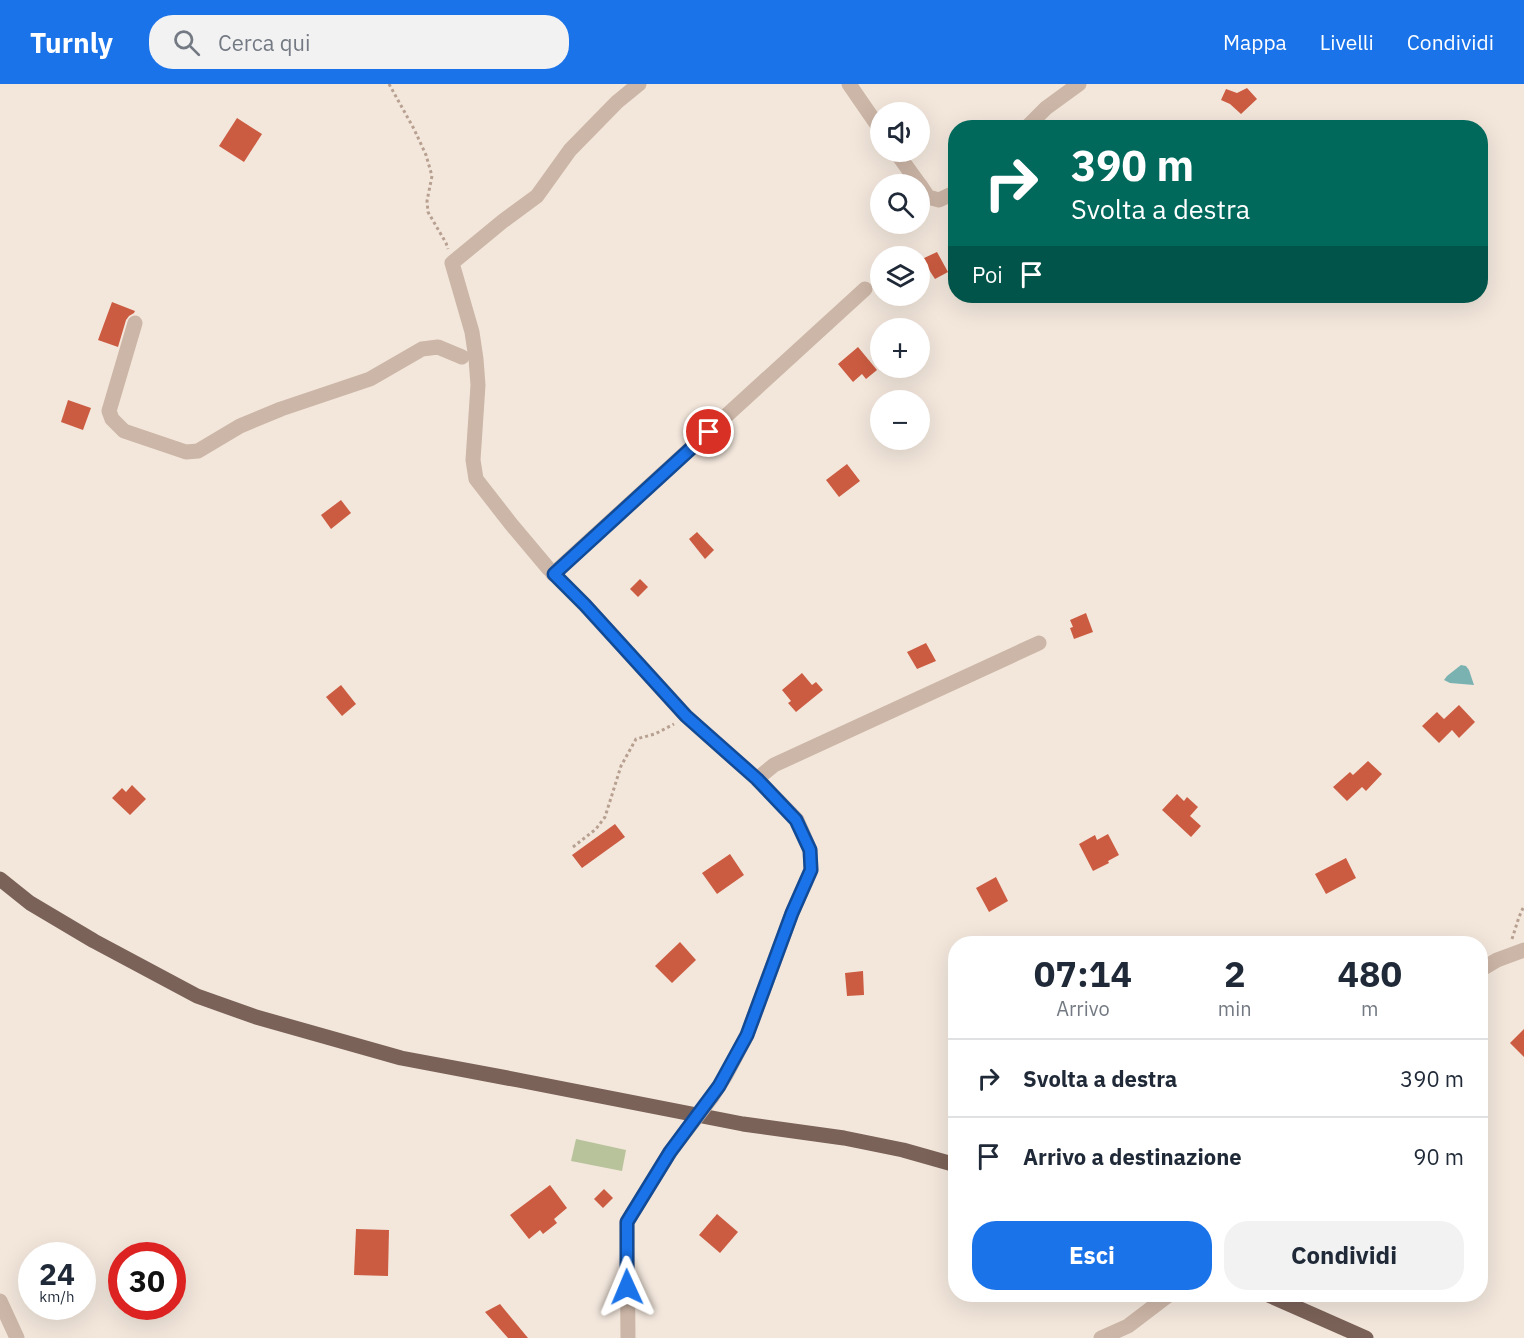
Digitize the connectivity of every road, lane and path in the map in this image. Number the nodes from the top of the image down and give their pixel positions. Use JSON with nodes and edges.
{"nodes":[{"id":1,"x":389,"y":84,"type":"edge"},
{"id":2,"x":639,"y":84,"type":"edge"},
{"id":3,"x":849,"y":84,"type":"edge"},
{"id":4,"x":1079,"y":84,"type":"edge"},
{"id":5,"x":870,"y":114,"type":"edge"},
{"id":6,"x":1034,"y":120,"type":"edge"},
{"id":7,"x":948,"y":196,"type":"edge"},
{"id":8,"x":930,"y":198,"type":"edge"},
{"id":9,"x":452,"y":263,"type":"junction"},
{"id":10,"x":865,"y":289,"type":"dead end"},
{"id":11,"x":135,"y":323,"type":"dead end"},
{"id":12,"x":462,"y":357,"type":"dead end"},
{"id":13,"x":554,"y":574,"type":"junction"},
{"id":14,"x":1039,"y":643,"type":"dead end"},
{"id":15,"x":686,"y":716,"type":"junction"},
{"id":16,"x":757,"y":779,"type":"junction"},
{"id":17,"x":573,"y":847,"type":"dead end"},
{"id":18,"x":0,"y":879,"type":"edge"},
{"id":19,"x":1524,"y":906,"type":"edge"},
{"id":20,"x":1524,"y":950,"type":"edge"},
{"id":21,"x":1509,"y":955,"type":"junction"},
{"id":22,"x":1488,"y":965,"type":"edge"},
{"id":23,"x":948,"y":1163,"type":"edge"},
{"id":24,"x":0,"y":1301,"type":"edge"},
{"id":25,"x":1160,"y":1302,"type":"edge"},
{"id":26,"x":1284,"y":1302,"type":"edge"},
{"id":27,"x":17,"y":1338,"type":"edge"},
{"id":28,"x":628,"y":1338,"type":"edge"},
{"id":29,"x":1101,"y":1338,"type":"edge"},
{"id":30,"x":1366,"y":1338,"type":"edge"}],
"edges":[{"from":1,"to":9,"type":"path"},
{"from":2,"to":9,"type":"street"},
{"from":3,"to":5,"type":"street"},
{"from":4,"to":6,"type":"street"},
{"from":7,"to":8,"type":"street"},
{"from":9,"to":13,"type":"street"},
{"from":10,"to":13,"type":"street"},
{"from":11,"to":12,"type":"street"},
{"from":13,"to":15,"type":"street"},
{"from":14,"to":16,"type":"street"},
{"from":15,"to":16,"type":"street"},
{"from":15,"to":17,"type":"path"},
{"from":16,"to":28,"type":"street","bridge":true},
{"from":18,"to":23,"type":"main road"},
{"from":19,"to":21,"type":"path"},
{"from":20,"to":21,"type":"street"},
{"from":21,"to":22,"type":"street"},
{"from":24,"to":27,"type":"street"},
{"from":25,"to":29,"type":"street"},
{"from":26,"to":30,"type":"main road"}]}
